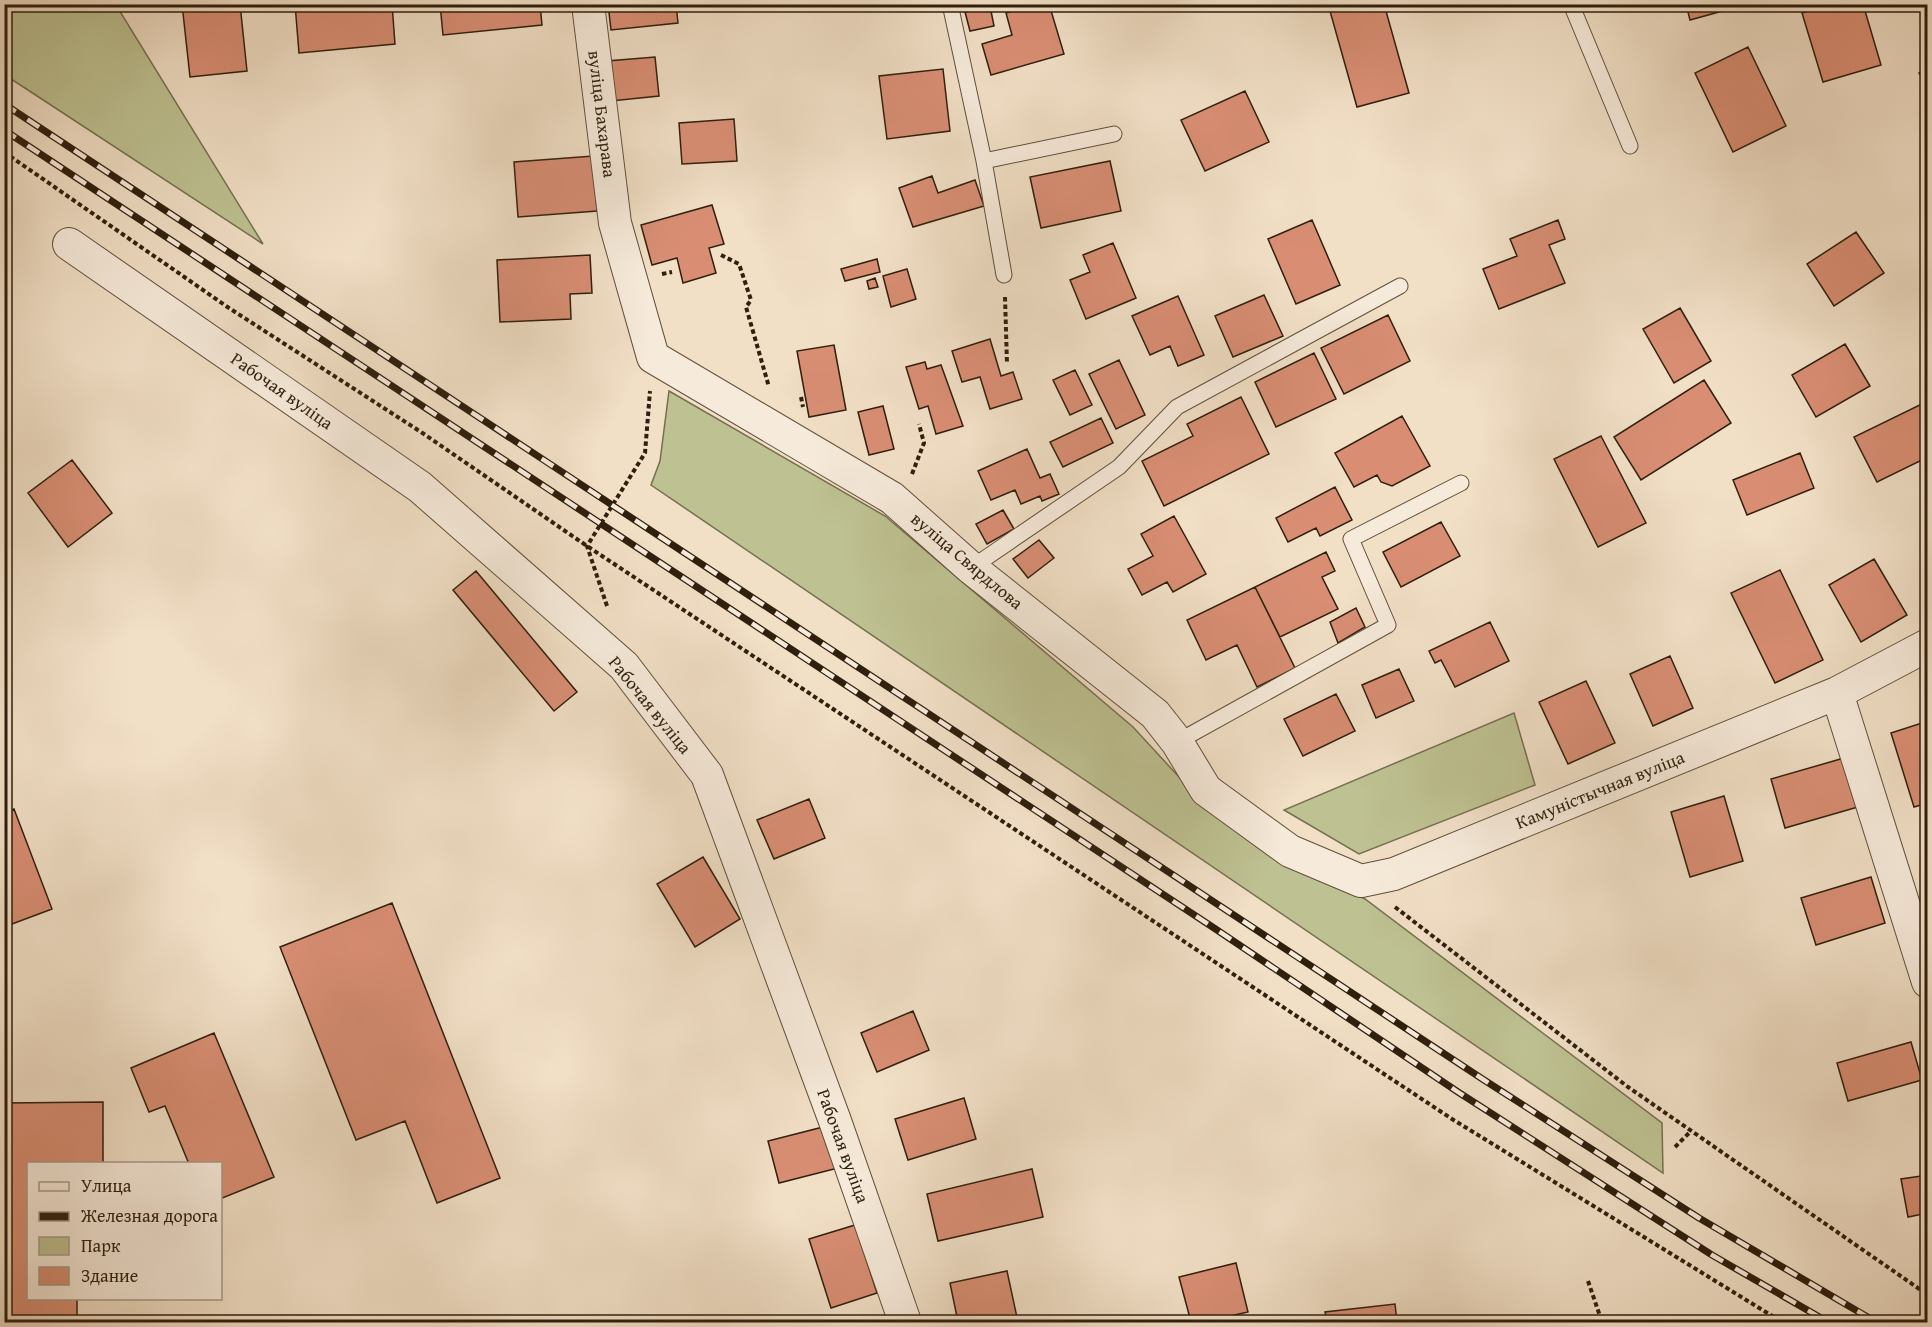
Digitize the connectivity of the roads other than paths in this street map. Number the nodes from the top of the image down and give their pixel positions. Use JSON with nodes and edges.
{"nodes":[{"id":1,"x":588,"y":4,"type":"edge"},
{"id":2,"x":950,"y":4,"type":"edge"},
{"id":3,"x":1571,"y":4,"type":"edge"},
{"id":4,"x":1114,"y":134,"type":"dead end"},
{"id":5,"x":1630,"y":146,"type":"dead end"},
{"id":6,"x":984,"y":160,"type":"junction"},
{"id":7,"x":69,"y":244,"type":"dead end"},
{"id":8,"x":1004,"y":275,"type":"road end"},
{"id":9,"x":1400,"y":286,"type":"dead end"},
{"id":10,"x":652,"y":357,"type":"joint"},
{"id":11,"x":1461,"y":483,"type":"dead end"},
{"id":12,"x":971,"y":568,"type":"junction"},
{"id":13,"x":1928,"y":645,"type":"edge"},
{"id":14,"x":1837,"y":693,"type":"junction"},
{"id":15,"x":1177,"y":742,"type":"junction"},
{"id":16,"x":1361,"y":881,"type":"joint"},
{"id":17,"x":1928,"y":982,"type":"edge"},
{"id":18,"x":905,"y":1323,"type":"edge"}],
"edges":[{"from":1,"to":10,"type":"street","name":"вуліца Бахарава"},
{"from":2,"to":6,"type":"lane"},
{"from":3,"to":5,"type":"lane"},
{"from":4,"to":6,"type":"lane"},
{"from":6,"to":8,"type":"lane"},
{"from":7,"to":18,"type":"street","name":"Рабочая вуліца"},
{"from":9,"to":12,"type":"lane"},
{"from":10,"to":12,"type":"street","name":"вуліца Свярдлова"},
{"from":11,"to":15,"type":"lane"},
{"from":12,"to":15,"type":"street","name":"вуліца Свярдлова"},
{"from":13,"to":14,"type":"street","name":"Камуністычная вуліца"},
{"from":14,"to":16,"type":"street","name":"Камуністычная вуліца"},
{"from":14,"to":17,"type":"street"},
{"from":15,"to":16,"type":"street","name":"вуліца Свярдлова"}]}
